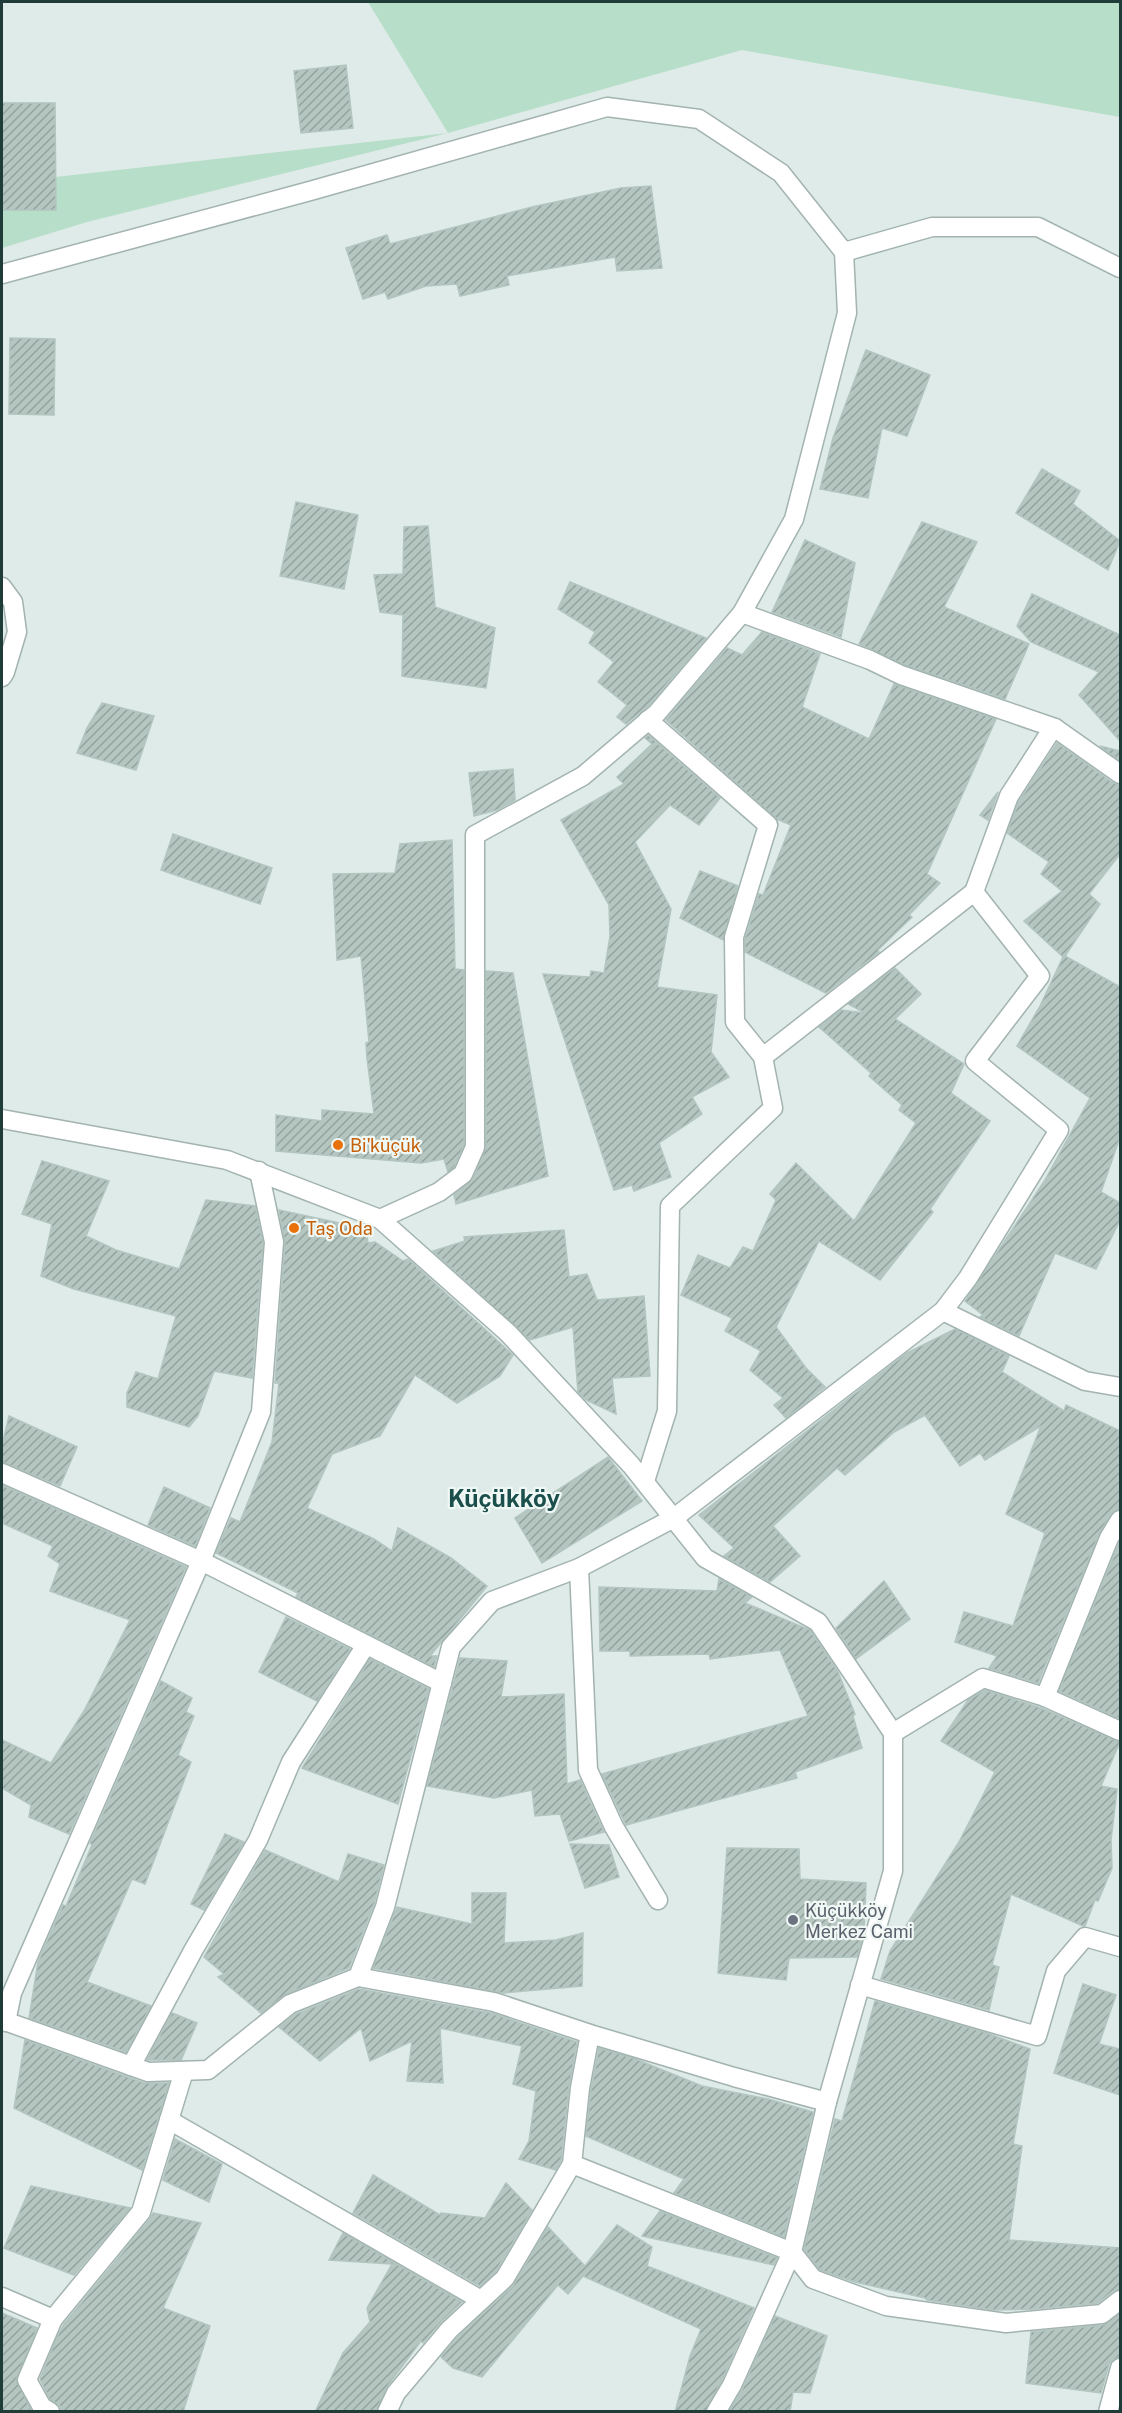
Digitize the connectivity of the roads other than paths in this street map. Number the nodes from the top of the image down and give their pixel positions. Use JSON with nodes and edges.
{"nodes":[{"id":1,"x":844,"y":252,"type":"junction"},
{"id":2,"x":1120,"y":268,"type":"edge"},
{"id":3,"x":2,"y":273,"type":"edge"},
{"id":4,"x":2,"y":587,"type":"edge"},
{"id":5,"x":742,"y":613,"type":"junction"},
{"id":6,"x":2,"y":677,"type":"edge"},
{"id":7,"x":648,"y":720,"type":"junction"},
{"id":8,"x":1055,"y":728,"type":"junction"},
{"id":9,"x":1120,"y":774,"type":"edge"},
{"id":10,"x":974,"y":892,"type":"junction"},
{"id":11,"x":763,"y":1057,"type":"junction"},
{"id":12,"x":2,"y":1119,"type":"edge"},
{"id":13,"x":259,"y":1171,"type":"junction"},
{"id":14,"x":380,"y":1219,"type":"junction"},
{"id":15,"x":943,"y":1311,"type":"junction"},
{"id":16,"x":1120,"y":1387,"type":"edge"},
{"id":17,"x":2,"y":1473,"type":"edge"},
{"id":18,"x":645,"y":1481,"type":"junction"},
{"id":19,"x":674,"y":1518,"type":"junction"},
{"id":20,"x":1120,"y":1520,"type":"edge"},
{"id":21,"x":201,"y":1561,"type":"junction"},
{"id":22,"x":579,"y":1568,"type":"junction"},
{"id":23,"x":366,"y":1645,"type":"junction"},
{"id":24,"x":442,"y":1683,"type":"junction"},
{"id":25,"x":1045,"y":1697,"type":"junction"},
{"id":26,"x":1120,"y":1731,"type":"edge"},
{"id":27,"x":893,"y":1733,"type":"junction"},
{"id":28,"x":658,"y":1899,"type":"dead end"},
{"id":29,"x":1120,"y":1947,"type":"edge"},
{"id":30,"x":358,"y":1977,"type":"junction"},
{"id":31,"x":860,"y":1985,"type":"junction"},
{"id":32,"x":4,"y":2021,"type":"edge"},
{"id":33,"x":590,"y":2034,"type":"junction"},
{"id":34,"x":131,"y":2066,"type":"junction"},
{"id":35,"x":184,"y":2071,"type":"junction"},
{"id":36,"x":826,"y":2102,"type":"junction"},
{"id":37,"x":169,"y":2120,"type":"junction"},
{"id":38,"x":572,"y":2164,"type":"junction"},
{"id":39,"x":792,"y":2252,"type":"junction"},
{"id":40,"x":2,"y":2297,"type":"edge"},
{"id":41,"x":481,"y":2300,"type":"junction"},
{"id":42,"x":1120,"y":2300,"type":"edge"},
{"id":43,"x":53,"y":2319,"type":"junction"},
{"id":44,"x":1120,"y":2368,"type":"edge"},
{"id":45,"x":50,"y":2412,"type":"edge"},
{"id":46,"x":387,"y":2412,"type":"edge"},
{"id":47,"x":716,"y":2412,"type":"edge"},
{"id":48,"x":1108,"y":2412,"type":"edge"}],
"edges":[{"from":1,"to":2,"type":"street"},
{"from":1,"to":3,"type":"street"},
{"from":1,"to":5,"type":"street"},
{"from":4,"to":6,"type":"street"},
{"from":5,"to":7,"type":"street"},
{"from":5,"to":8,"type":"street"},
{"from":7,"to":11,"type":"street"},
{"from":7,"to":14,"type":"street"},
{"from":8,"to":9,"type":"street"},
{"from":8,"to":10,"type":"street"},
{"from":10,"to":11,"type":"street"},
{"from":10,"to":15,"type":"street"},
{"from":11,"to":18,"type":"street"},
{"from":12,"to":13,"type":"street"},
{"from":13,"to":14,"type":"street"},
{"from":13,"to":21,"type":"street"},
{"from":14,"to":18,"type":"street"},
{"from":15,"to":16,"type":"street"},
{"from":15,"to":19,"type":"street"},
{"from":17,"to":21,"type":"street"},
{"from":18,"to":19,"type":"street"},
{"from":19,"to":22,"type":"street"},
{"from":19,"to":27,"type":"street"},
{"from":20,"to":25,"type":"street"},
{"from":21,"to":23,"type":"street"},
{"from":21,"to":32,"type":"street"},
{"from":22,"to":24,"type":"street"},
{"from":22,"to":28,"type":"street"},
{"from":23,"to":24,"type":"street"},
{"from":23,"to":34,"type":"street"},
{"from":24,"to":30,"type":"street"},
{"from":25,"to":26,"type":"street"},
{"from":25,"to":27,"type":"street"},
{"from":27,"to":31,"type":"street"},
{"from":29,"to":31,"type":"street"},
{"from":30,"to":33,"type":"street"},
{"from":30,"to":35,"type":"street"},
{"from":31,"to":36,"type":"street"},
{"from":32,"to":34,"type":"street"},
{"from":33,"to":36,"type":"street"},
{"from":33,"to":38,"type":"street"},
{"from":34,"to":35,"type":"street"},
{"from":35,"to":37,"type":"street"},
{"from":36,"to":39,"type":"street"},
{"from":37,"to":41,"type":"street"},
{"from":37,"to":43,"type":"street"},
{"from":38,"to":39,"type":"street"},
{"from":38,"to":41,"type":"street"},
{"from":39,"to":42,"type":"street"},
{"from":39,"to":47,"type":"street"},
{"from":40,"to":43,"type":"street"},
{"from":41,"to":46,"type":"street"},
{"from":43,"to":45,"type":"street"},
{"from":44,"to":48,"type":"street"}]}
